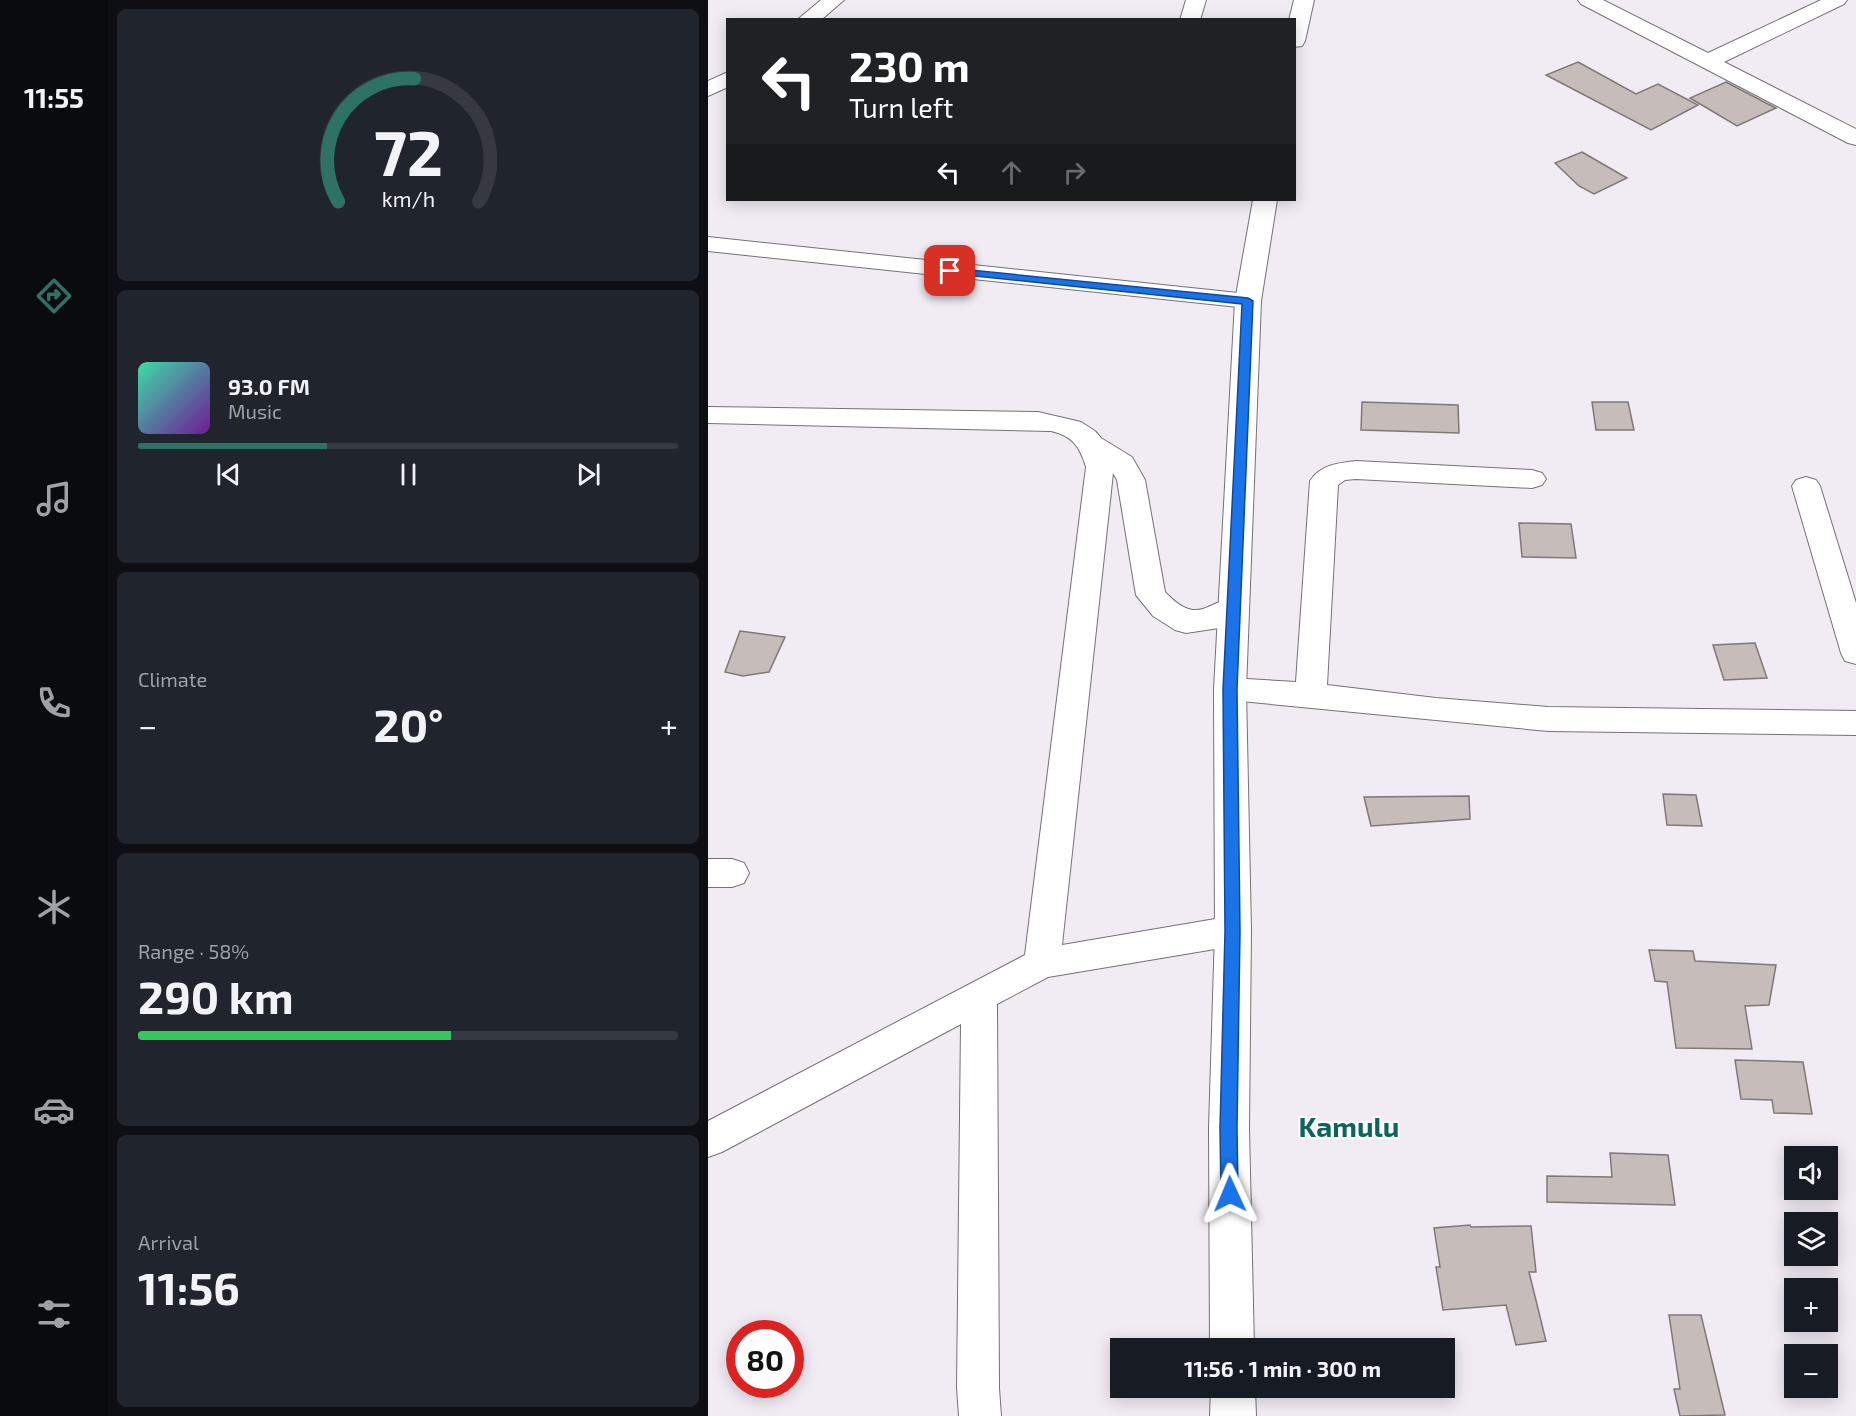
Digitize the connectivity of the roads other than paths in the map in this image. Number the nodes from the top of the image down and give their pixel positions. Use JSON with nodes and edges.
{"nodes":[{"id":1,"x":834,"y":0,"type":"edge"},
{"id":2,"x":1196,"y":0,"type":"edge"},
{"id":3,"x":1304,"y":0,"type":"edge"},
{"id":4,"x":1588,"y":0,"type":"edge"},
{"id":5,"x":1837,"y":0,"type":"edge"},
{"id":6,"x":810,"y":18,"type":"edge"},
{"id":7,"x":1191,"y":18,"type":"edge"},
{"id":8,"x":1296,"y":33,"type":"edge"},
{"id":9,"x":1708,"y":62,"type":"junction"},
{"id":10,"x":726,"y":79,"type":"edge"},
{"id":11,"x":708,"y":90,"type":"edge"},
{"id":12,"x":1856,"y":138,"type":"edge"},
{"id":13,"x":1265,"y":201,"type":"edge"},
{"id":14,"x":708,"y":244,"type":"edge"},
{"id":15,"x":1248,"y":301,"type":"junction"},
{"id":16,"x":708,"y":415,"type":"edge"},
{"id":17,"x":1094,"y":445,"type":"junction"},
{"id":18,"x":1532,"y":479,"type":"dead end"},
{"id":19,"x":1806,"y":486,"type":"dead end"},
{"id":20,"x":1234,"y":608,"type":"junction"},
{"id":21,"x":1856,"y":653,"type":"edge"},
{"id":22,"x":1230,"y":689,"type":"junction"},
{"id":23,"x":1311,"y":695,"type":"junction"},
{"id":24,"x":1856,"y":723,"type":"edge"},
{"id":25,"x":1233,"y":931,"type":"junction"},
{"id":26,"x":1042,"y":963,"type":"junction"},
{"id":27,"x":978,"y":995,"type":"junction"},
{"id":28,"x":708,"y":1140,"type":"edge"},
{"id":29,"x":1232,"y":1338,"type":"edge"},
{"id":30,"x":1233,"y":1398,"type":"edge"},
{"id":31,"x":980,"y":1416,"type":"edge"},
{"id":32,"x":1233,"y":1416,"type":"edge"}],
"edges":[{"from":1,"to":6,"type":"street"},
{"from":2,"to":7,"type":"street"},
{"from":3,"to":8,"type":"highway"},
{"from":4,"to":9,"type":"street"},
{"from":5,"to":9,"type":"street"},
{"from":9,"to":12,"type":"street"},
{"from":10,"to":11,"type":"street"},
{"from":13,"to":15,"type":"highway"},
{"from":14,"to":15,"type":"street"},
{"from":15,"to":20,"type":"highway"},
{"from":16,"to":17,"type":"street"},
{"from":17,"to":20,"type":"street"},
{"from":17,"to":26,"type":"street"},
{"from":18,"to":23,"type":"street"},
{"from":19,"to":21,"type":"street"},
{"from":20,"to":22,"type":"highway"},
{"from":22,"to":23,"type":"street"},
{"from":22,"to":25,"type":"highway"},
{"from":23,"to":24,"type":"street"},
{"from":25,"to":26,"type":"street"},
{"from":25,"to":29,"type":"highway"},
{"from":26,"to":27,"type":"street"},
{"from":27,"to":28,"type":"street"},
{"from":27,"to":31,"type":"street"},
{"from":30,"to":32,"type":"highway"}]}
